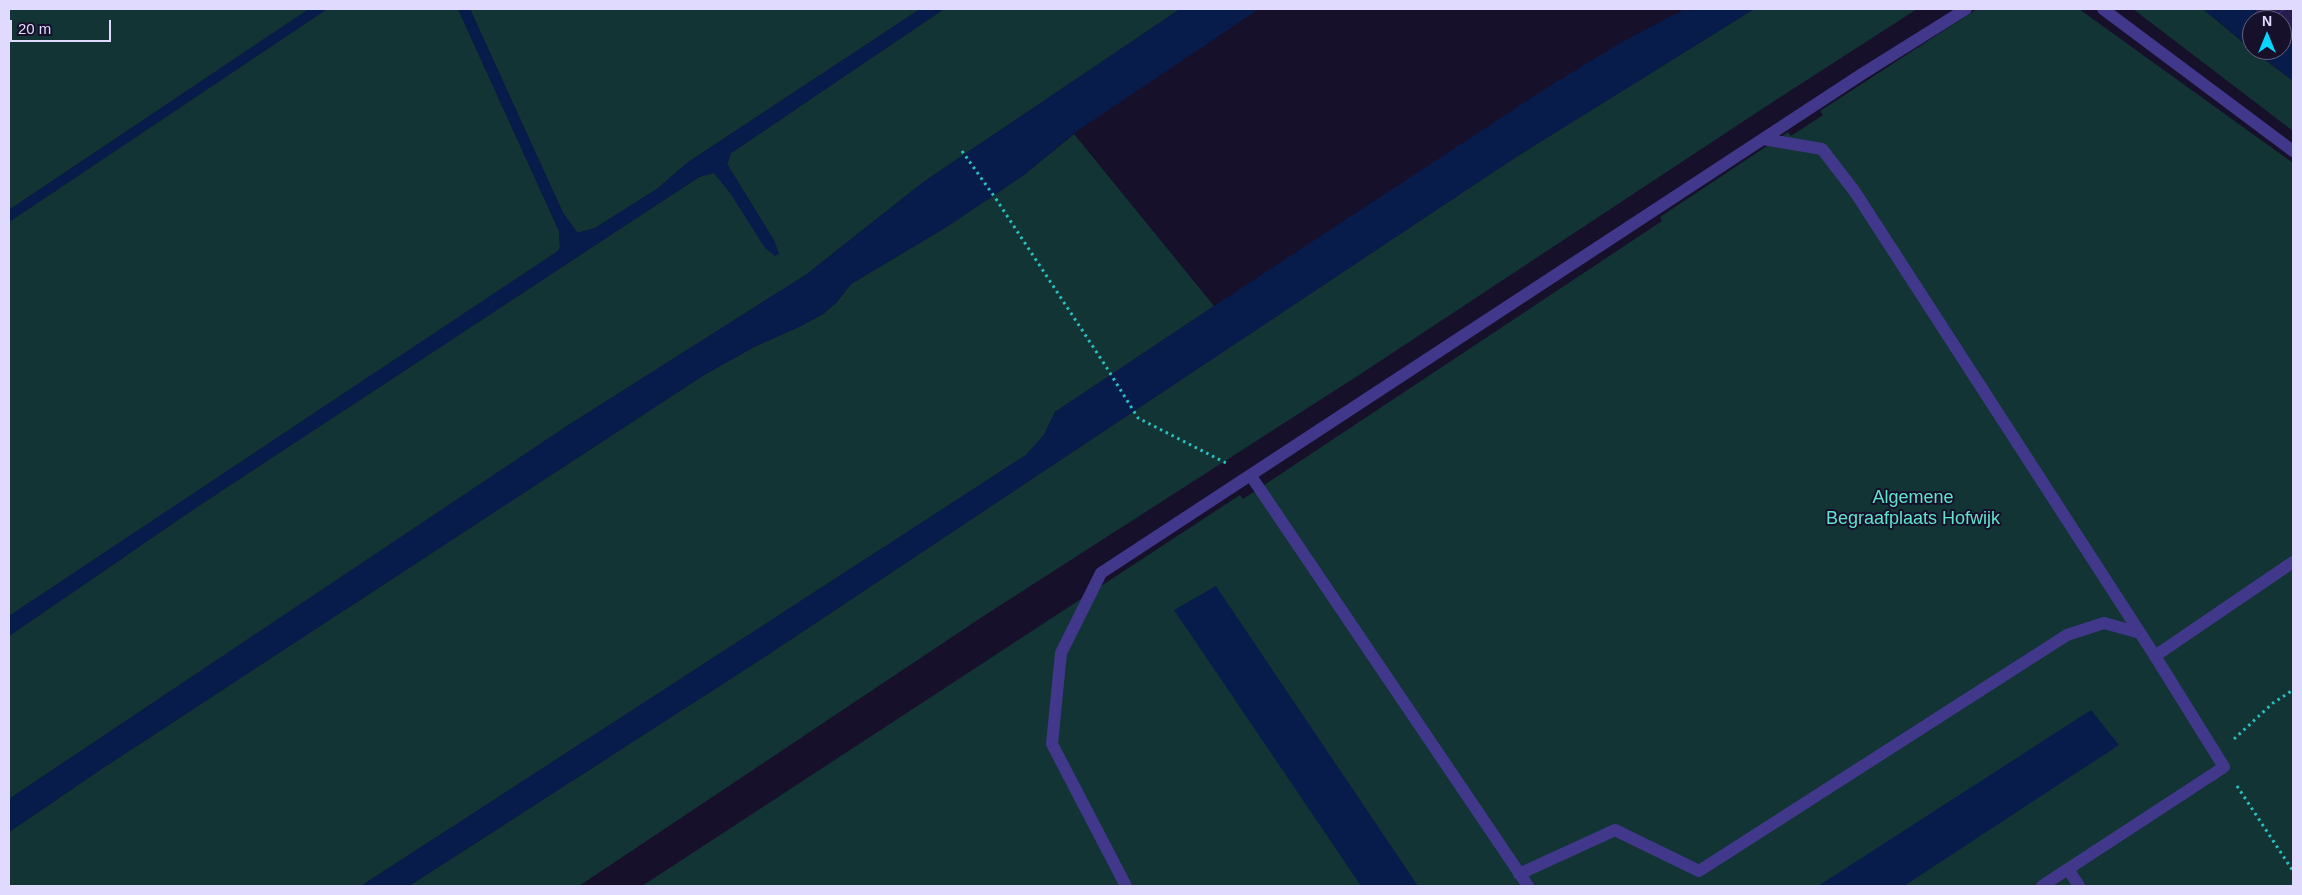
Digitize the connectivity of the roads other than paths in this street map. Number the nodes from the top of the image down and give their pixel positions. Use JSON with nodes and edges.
{"nodes":[{"id":1,"x":1966,"y":9,"type":"edge"},
{"id":2,"x":2103,"y":9,"type":"edge"},
{"id":3,"x":1763,"y":139,"type":"junction"},
{"id":4,"x":2293,"y":151,"type":"edge"},
{"id":5,"x":1251,"y":476,"type":"junction"},
{"id":6,"x":2293,"y":562,"type":"edge"},
{"id":7,"x":2140,"y":633,"type":"junction"},
{"id":8,"x":2155,"y":656,"type":"junction"},
{"id":9,"x":2068,"y":869,"type":"junction"},
{"id":10,"x":1520,"y":874,"type":"junction"},
{"id":11,"x":1126,"y":886,"type":"edge"},
{"id":12,"x":1528,"y":886,"type":"edge"},
{"id":13,"x":2042,"y":886,"type":"edge"},
{"id":14,"x":2080,"y":886,"type":"edge"}],
"edges":[{"from":1,"to":3,"type":"lane"},
{"from":2,"to":4,"type":"lane"},
{"from":3,"to":5,"type":"lane"},
{"from":3,"to":7,"type":"lane"},
{"from":5,"to":10,"type":"lane"},
{"from":5,"to":11,"type":"lane"},
{"from":6,"to":8,"type":"lane"},
{"from":7,"to":8,"type":"lane"},
{"from":7,"to":10,"type":"lane"},
{"from":8,"to":9,"type":"lane"},
{"from":9,"to":13,"type":"lane"},
{"from":9,"to":14,"type":"lane"},
{"from":10,"to":12,"type":"lane"}]}
